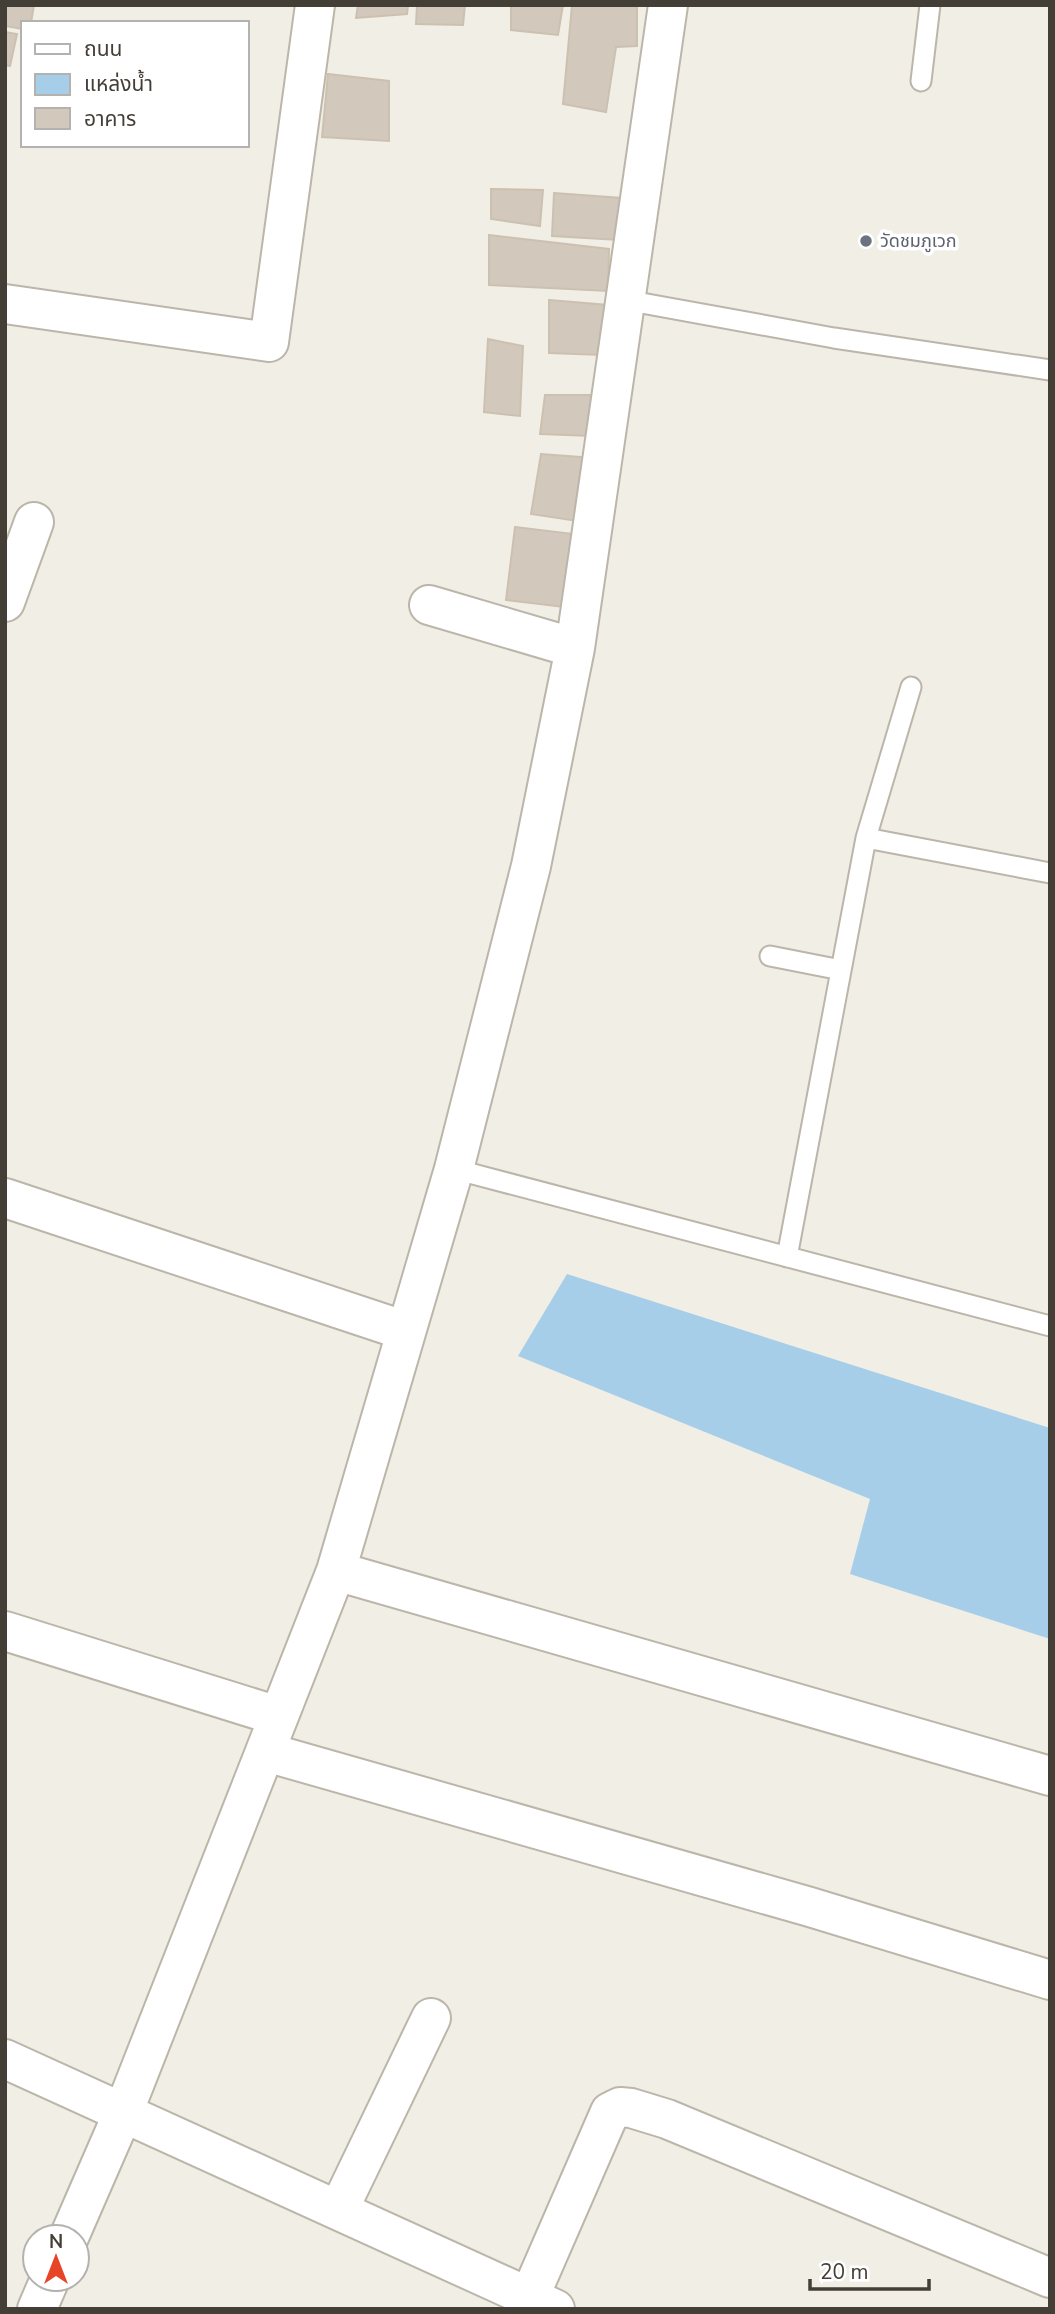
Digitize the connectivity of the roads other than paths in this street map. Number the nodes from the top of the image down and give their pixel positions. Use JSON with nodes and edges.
{"nodes":[{"id":1,"x":315,"y":5,"type":"edge"},
{"id":2,"x":668,"y":5,"type":"edge"},
{"id":3,"x":930,"y":5,"type":"edge"},
{"id":4,"x":921,"y":81,"type":"dead end"},
{"id":5,"x":625,"y":299,"type":"junction"},
{"id":6,"x":5,"y":304,"type":"edge"},
{"id":7,"x":1050,"y":370,"type":"edge"},
{"id":8,"x":34,"y":522,"type":"dead end"},
{"id":9,"x":5,"y":602,"type":"edge"},
{"id":10,"x":429,"y":605,"type":"dead end"},
{"id":11,"x":575,"y":648,"type":"junction"},
{"id":12,"x":911,"y":687,"type":"dead end"},
{"id":13,"x":866,"y":838,"type":"junction"},
{"id":14,"x":1050,"y":873,"type":"edge"},
{"id":15,"x":770,"y":956,"type":"dead end"},
{"id":16,"x":841,"y":970,"type":"junction"},
{"id":17,"x":454,"y":1168,"type":"junction"},
{"id":18,"x":5,"y":1198,"type":"edge"},
{"id":19,"x":787,"y":1257,"type":"junction"},
{"id":20,"x":1050,"y":1325,"type":"edge"},
{"id":21,"x":406,"y":1331,"type":"junction"},
{"id":22,"x":335,"y":1570,"type":"junction"},
{"id":23,"x":5,"y":1631,"type":"edge"},
{"id":24,"x":272,"y":1734,"type":"junction"},
{"id":25,"x":1050,"y":1776,"type":"edge"},
{"id":26,"x":1050,"y":1980,"type":"edge"},
{"id":27,"x":431,"y":2018,"type":"dead end"},
{"id":28,"x":5,"y":2059,"type":"edge"},
{"id":29,"x":123,"y":2113,"type":"junction"},
{"id":30,"x":339,"y":2209,"type":"junction"},
{"id":31,"x":75,"y":2223,"type":"edge"},
{"id":32,"x":1050,"y":2278,"type":"edge"},
{"id":33,"x":542,"y":2303,"type":"edge"}],
"edges":[{"from":1,"to":6,"type":"street"},
{"from":2,"to":5,"type":"street"},
{"from":3,"to":4,"type":"lane"},
{"from":5,"to":7,"type":"lane"},
{"from":5,"to":11,"type":"street"},
{"from":8,"to":9,"type":"street"},
{"from":10,"to":11,"type":"street"},
{"from":11,"to":17,"type":"street"},
{"from":12,"to":13,"type":"lane"},
{"from":13,"to":14,"type":"lane"},
{"from":13,"to":16,"type":"lane"},
{"from":15,"to":16,"type":"lane"},
{"from":16,"to":19,"type":"lane"},
{"from":17,"to":19,"type":"lane"},
{"from":17,"to":21,"type":"street"},
{"from":18,"to":21,"type":"street"},
{"from":19,"to":20,"type":"lane"},
{"from":21,"to":22,"type":"street"},
{"from":22,"to":24,"type":"street"},
{"from":22,"to":25,"type":"street"},
{"from":23,"to":24,"type":"street"},
{"from":24,"to":26,"type":"street"},
{"from":24,"to":29,"type":"street"},
{"from":27,"to":30,"type":"street"},
{"from":28,"to":29,"type":"street"},
{"from":29,"to":30,"type":"street"},
{"from":29,"to":31,"type":"street"},
{"from":30,"to":33,"type":"street"},
{"from":32,"to":33,"type":"street"}]}
